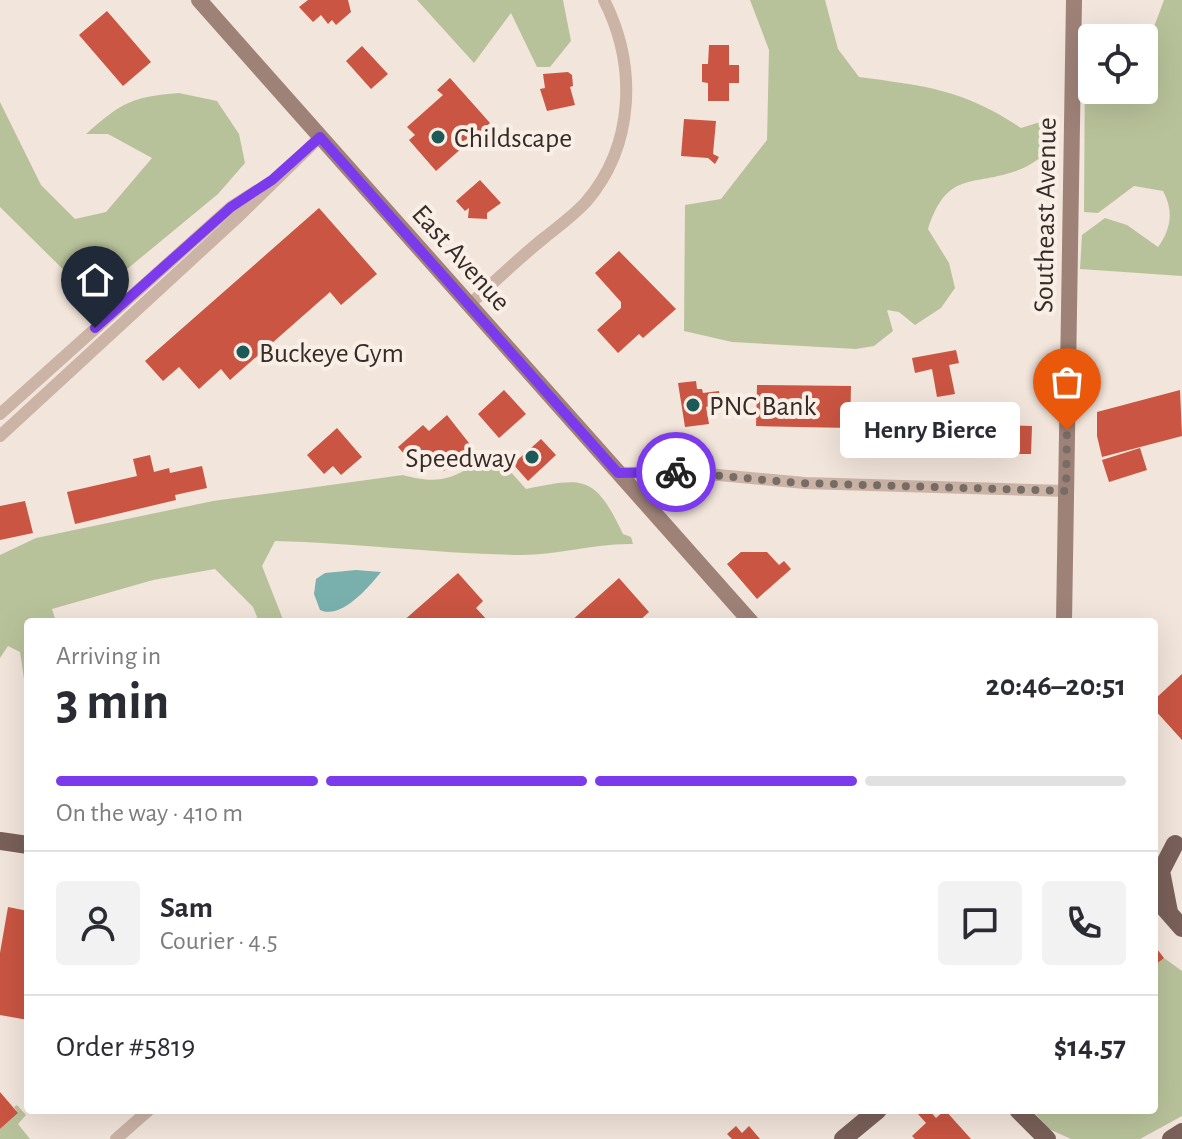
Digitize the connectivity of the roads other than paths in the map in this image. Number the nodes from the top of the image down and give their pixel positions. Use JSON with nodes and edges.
{"nodes":[{"id":1,"x":199,"y":0,"type":"edge"},
{"id":2,"x":604,"y":0,"type":"edge"},
{"id":3,"x":1074,"y":0,"type":"edge"},
{"id":4,"x":320,"y":137,"type":"junction"},
{"id":5,"x":272,"y":180,"type":"junction"},
{"id":6,"x":470,"y":304,"type":"junction"},
{"id":7,"x":27,"y":389,"type":"junction"},
{"id":8,"x":38,"y":402,"type":"junction"},
{"id":9,"x":0,"y":414,"type":"edge"},
{"id":10,"x":0,"y":436,"type":"edge"},
{"id":11,"x":618,"y":473,"type":"junction"},
{"id":12,"x":1066,"y":491,"type":"junction"},
{"id":13,"x":747,"y":618,"type":"edge"},
{"id":14,"x":1064,"y":618,"type":"edge"},
{"id":15,"x":1178,"y":840,"type":"edge"},
{"id":16,"x":0,"y":841,"type":"edge"},
{"id":17,"x":24,"y":844,"type":"edge"},
{"id":18,"x":1158,"y":852,"type":"edge"},
{"id":19,"x":1158,"y":900,"type":"edge"},
{"id":20,"x":1169,"y":912,"type":"junction"},
{"id":21,"x":1182,"y":928,"type":"edge"},
{"id":22,"x":144,"y":1114,"type":"edge"},
{"id":23,"x":873,"y":1114,"type":"edge"},
{"id":24,"x":1022,"y":1114,"type":"edge"},
{"id":25,"x":1182,"y":1132,"type":"edge"},
{"id":26,"x":1045,"y":1138,"type":"edge"},
{"id":27,"x":116,"y":1139,"type":"edge"},
{"id":28,"x":843,"y":1139,"type":"edge"},
{"id":29,"x":1171,"y":1139,"type":"edge"}],
"edges":[{"from":1,"to":4,"type":"main road","name":"East Avenue"},
{"from":2,"to":6,"type":"street"},
{"from":3,"to":12,"type":"main road","name":"Southeast Avenue"},
{"from":4,"to":5,"type":"street"},
{"from":4,"to":6,"type":"main road","name":"East Avenue"},
{"from":5,"to":7,"type":"street"},
{"from":5,"to":8,"type":"street"},
{"from":6,"to":11,"type":"main road","name":"East Avenue"},
{"from":7,"to":8,"type":"street"},
{"from":7,"to":9,"type":"street"},
{"from":8,"to":10,"type":"street"},
{"from":11,"to":12,"type":"street"},
{"from":11,"to":13,"type":"main road","name":"East Avenue"},
{"from":12,"to":14,"type":"main road","name":"Southeast Avenue"},
{"from":15,"to":18,"type":"main road"},
{"from":15,"to":20,"type":"main road"},
{"from":16,"to":17,"type":"main road"},
{"from":19,"to":20,"type":"main road"},
{"from":20,"to":21,"type":"main road"},
{"from":22,"to":27,"type":"street"},
{"from":23,"to":28,"type":"main road"},
{"from":24,"to":26,"type":"main road"},
{"from":25,"to":29,"type":"main road"}]}
